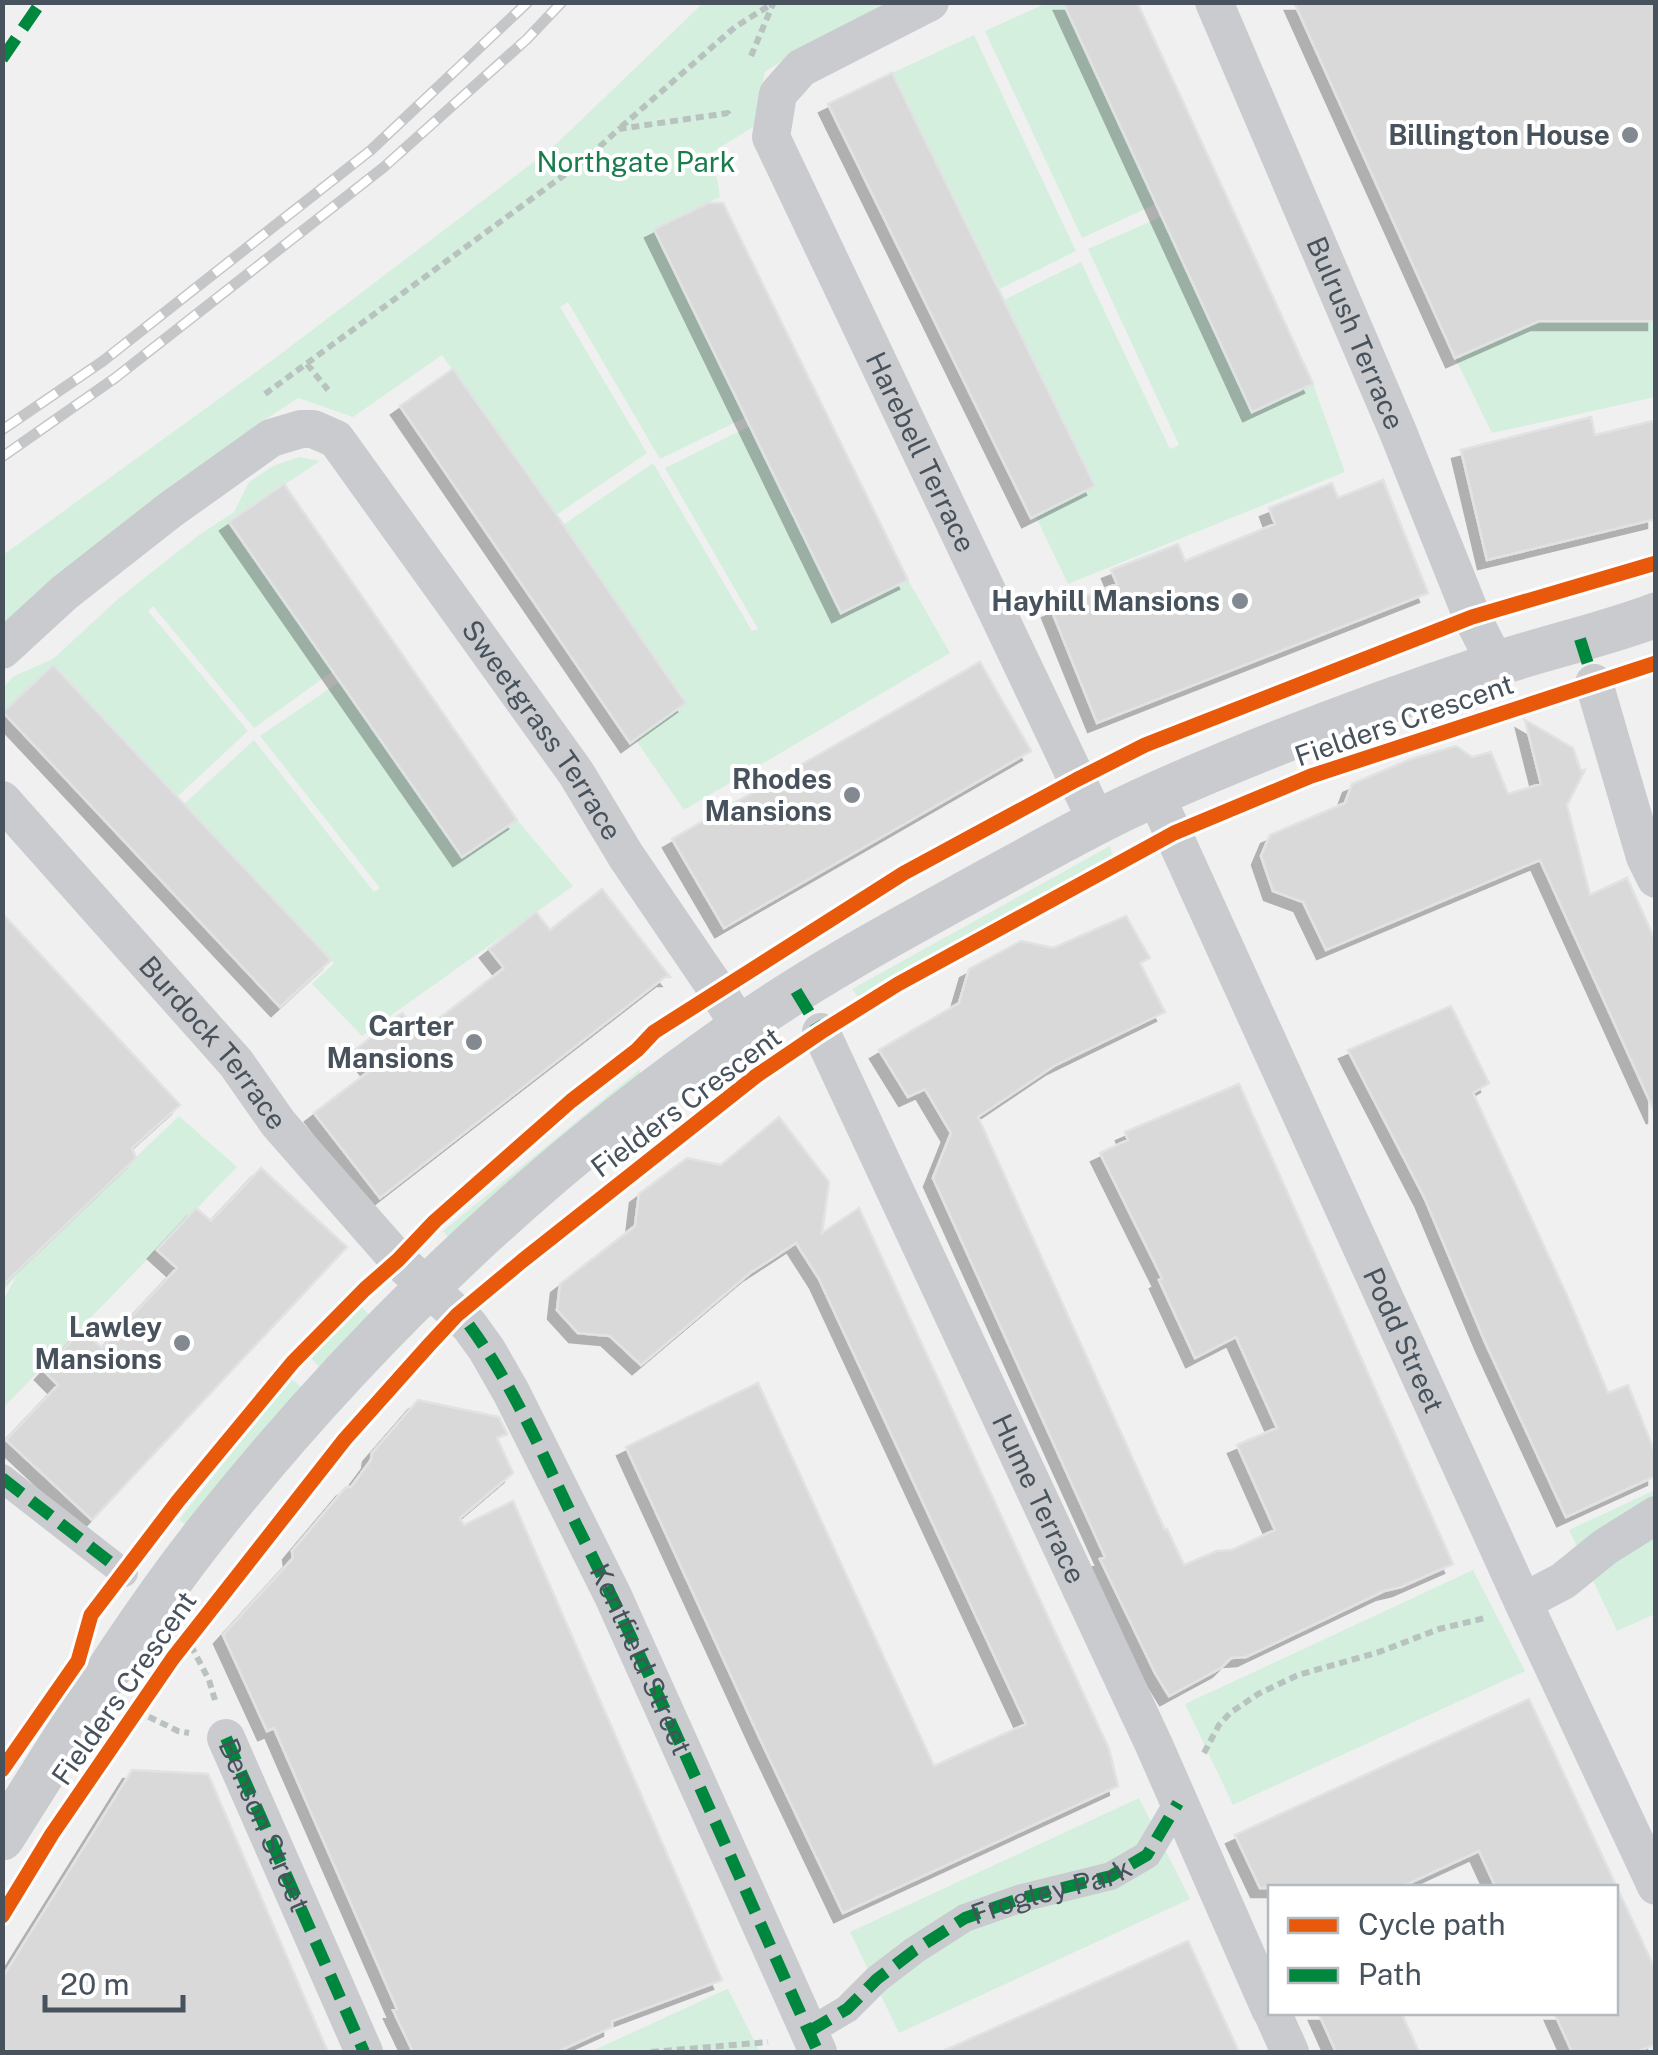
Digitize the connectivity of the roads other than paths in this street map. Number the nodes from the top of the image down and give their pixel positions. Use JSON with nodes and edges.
{"nodes":[{"id":1,"x":930,"y":2,"type":"edge"},
{"id":2,"x":1214,"y":2,"type":"edge"},
{"id":3,"x":1656,"y":615,"type":"edge"},
{"id":4,"x":1580,"y":639,"type":"junction"},
{"id":5,"x":2,"y":650,"type":"edge"},
{"id":6,"x":1496,"y":664,"type":"junction"},
{"id":7,"x":1594,"y":683,"type":"joint"},
{"id":8,"x":1155,"y":794,"type":"junction"},
{"id":9,"x":2,"y":800,"type":"edge"},
{"id":10,"x":1097,"y":822,"type":"junction"},
{"id":11,"x":1656,"y":879,"type":"edge"},
{"id":12,"x":796,"y":991,"type":"junction"},
{"id":13,"x":728,"y":1009,"type":"junction"},
{"id":14,"x":821,"y":1032,"type":"joint"},
{"id":15,"x":412,"y":1274,"type":"junction"},
{"id":16,"x":2,"y":1478,"type":"edge"},
{"id":17,"x":1656,"y":1515,"type":"edge"},
{"id":18,"x":124,"y":1573,"type":"dead end"},
{"id":19,"x":1523,"y":1602,"type":"junction"},
{"id":20,"x":226,"y":1738,"type":"road end"},
{"id":21,"x":1178,"y":1803,"type":"junction"},
{"id":22,"x":2,"y":1838,"type":"edge"},
{"id":23,"x":1656,"y":1886,"type":"edge"},
{"id":24,"x":1268,"y":2004,"type":"edge"},
{"id":25,"x":1273,"y":2015,"type":"edge"},
{"id":26,"x":813,"y":2042,"type":"edge"},
{"id":27,"x":364,"y":2052,"type":"edge"},
{"id":28,"x":1290,"y":2052,"type":"edge"}],
"edges":[{"from":1,"to":10,"type":"street","name":"Harebell Terrace"},
{"from":2,"to":6,"type":"street","name":"Bulrush Terrace"},
{"from":3,"to":4,"type":"street","name":"Fielders Crescent"},
{"from":4,"to":6,"type":"street","name":"Fielders Crescent"},
{"from":4,"to":7,"type":"street"},
{"from":5,"to":13,"type":"street","name":"Sweetgrass Terrace"},
{"from":6,"to":8,"type":"street","name":"Fielders Crescent"},
{"from":7,"to":11,"type":"street"},
{"from":8,"to":10,"type":"street","name":"Fielders Crescent"},
{"from":8,"to":19,"type":"street","name":"Podd Street"},
{"from":9,"to":15,"type":"street","name":"Burdock Terrace"},
{"from":10,"to":12,"type":"street","name":"Fielders Crescent"},
{"from":12,"to":13,"type":"street","name":"Fielders Crescent"},
{"from":12,"to":14,"type":"street","name":"Hume Terrace"},
{"from":13,"to":15,"type":"street","name":"Fielders Crescent"},
{"from":14,"to":21,"type":"street","name":"Hume Terrace"},
{"from":15,"to":22,"type":"street","name":"Fielders Crescent"},
{"from":15,"to":26,"type":"street","name":"Kentfield Street"},
{"from":16,"to":18,"type":"street"},
{"from":17,"to":19,"type":"street"},
{"from":19,"to":23,"type":"street","name":"Podd Street"},
{"from":20,"to":27,"type":"street","name":"Benson Street"},
{"from":21,"to":24,"type":"street","name":"Hume Terrace"},
{"from":21,"to":26,"type":"street","name":"Frogley Park"},
{"from":25,"to":28,"type":"street","name":"Hume Terrace"}]}
